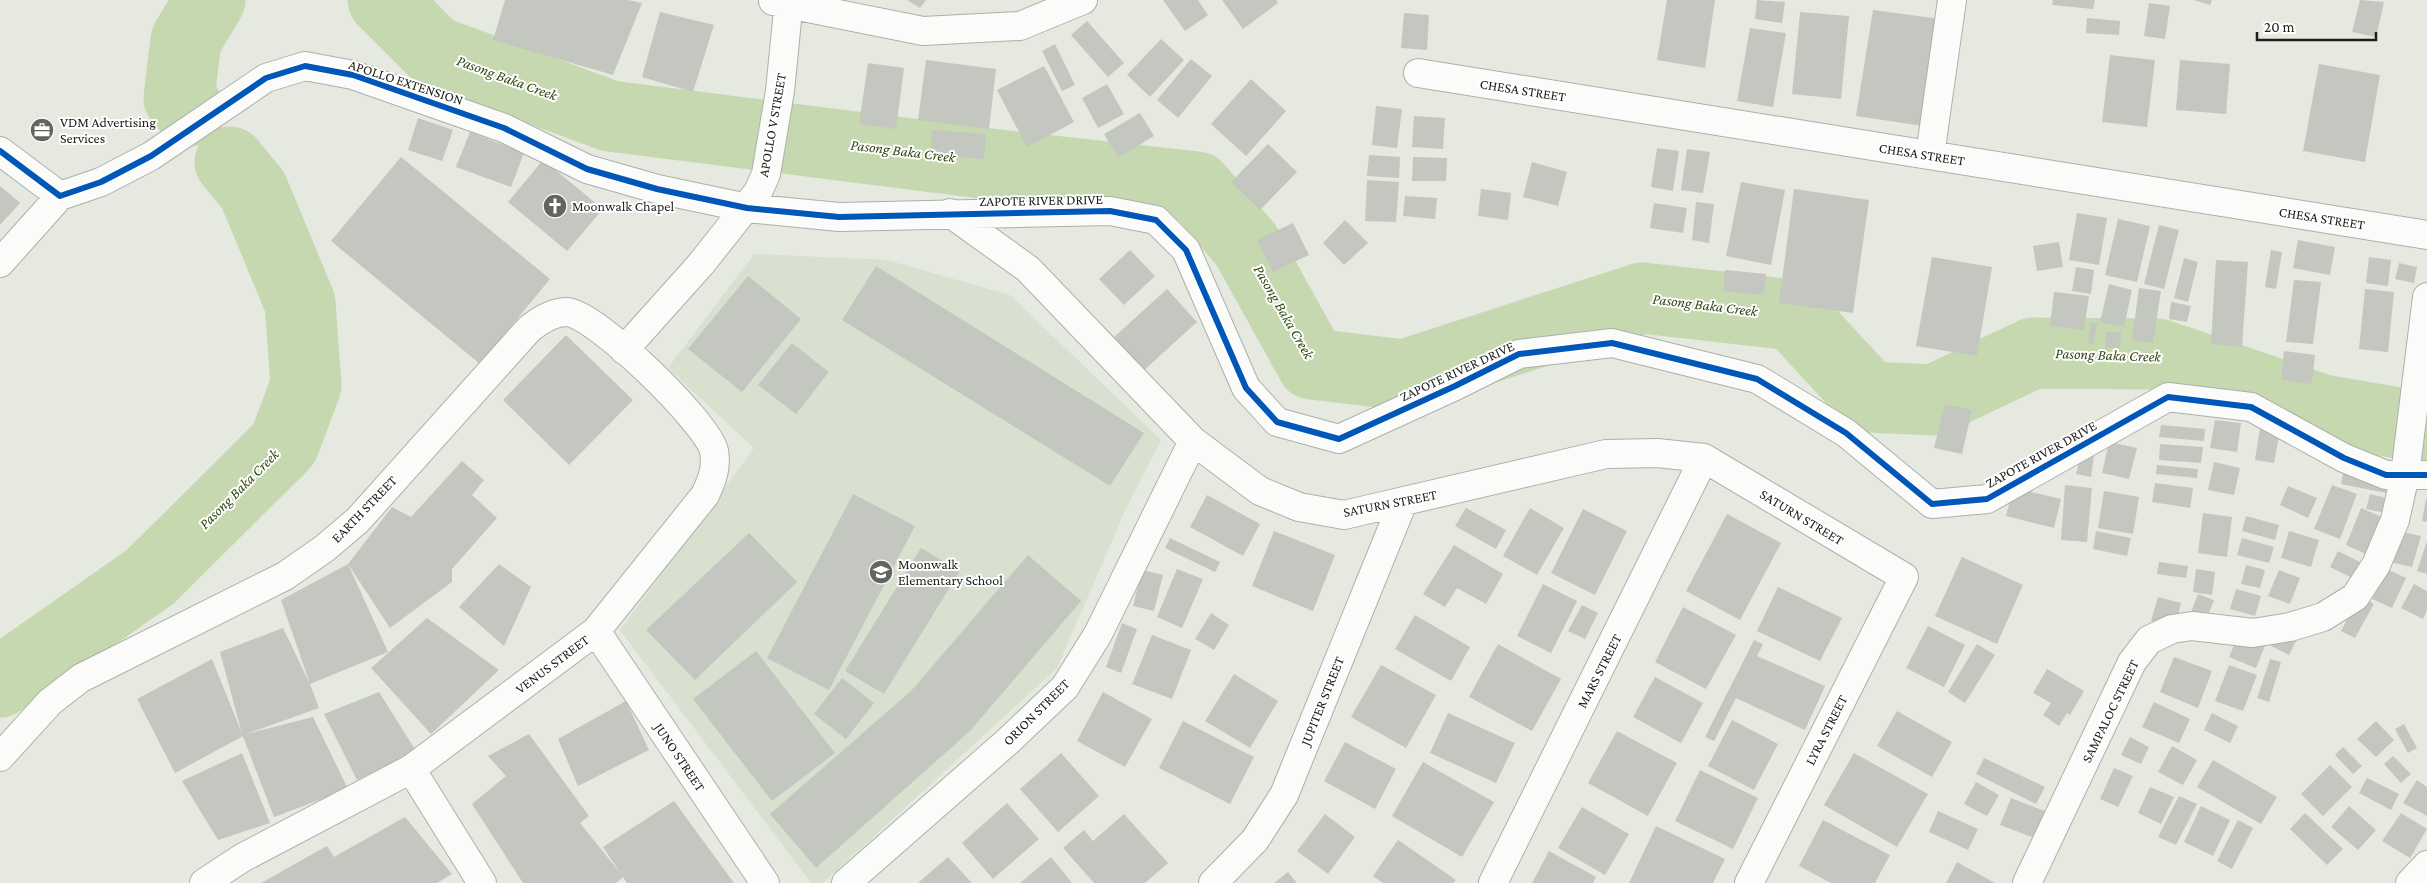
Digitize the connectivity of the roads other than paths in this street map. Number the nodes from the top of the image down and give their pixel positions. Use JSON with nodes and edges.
{"nodes":[{"id":1,"x":1083,"y":0,"type":"edge"},
{"id":2,"x":1952,"y":0,"type":"edge"},
{"id":3,"x":782,"y":2,"type":"edge"},
{"id":4,"x":1418,"y":73,"type":"dead end"},
{"id":5,"x":0,"y":151,"type":"edge"},
{"id":6,"x":1930,"y":155,"type":"junction"},
{"id":7,"x":60,"y":196,"type":"junction"},
{"id":8,"x":747,"y":208,"type":"junction"},
{"id":9,"x":950,"y":213,"type":"junction"},
{"id":10,"x":2427,"y":235,"type":"edge"},
{"id":11,"x":0,"y":263,"type":"edge"},
{"id":12,"x":2427,"y":297,"type":"edge"},
{"id":13,"x":624,"y":350,"type":"junction"},
{"id":14,"x":1193,"y":441,"type":"junction"},
{"id":15,"x":1704,"y":458,"type":"junction"},
{"id":16,"x":2416,"y":475,"type":"edge"},
{"id":17,"x":1402,"y":502,"type":"junction"},
{"id":18,"x":1904,"y":577,"type":"joint"},
{"id":19,"x":596,"y":631,"type":"junction"},
{"id":20,"x":0,"y":757,"type":"edge"},
{"id":21,"x":411,"y":769,"type":"junction"},
{"id":22,"x":2427,"y":865,"type":"edge"},
{"id":23,"x":204,"y":883,"type":"edge"},
{"id":24,"x":482,"y":883,"type":"edge"},
{"id":25,"x":765,"y":883,"type":"edge"},
{"id":26,"x":846,"y":883,"type":"edge"},
{"id":27,"x":1213,"y":883,"type":"edge"},
{"id":28,"x":1493,"y":883,"type":"edge"},
{"id":29,"x":1749,"y":883,"type":"edge"},
{"id":30,"x":2027,"y":883,"type":"edge"},
{"id":31,"x":2410,"y":883,"type":"edge"}],
"edges":[{"from":1,"to":3,"type":"street"},
{"from":2,"to":6,"type":"street"},
{"from":3,"to":8,"type":"street","name":"APOLLO V STREET"},
{"from":4,"to":6,"type":"street","name":"CHESA STREET"},
{"from":5,"to":7,"type":"street"},
{"from":6,"to":10,"type":"street","name":"CHESA STREET"},
{"from":7,"to":8,"type":"street","name":"APOLLO EXTENSION"},
{"from":7,"to":11,"type":"street"},
{"from":8,"to":9,"type":"street","name":"ZAPOTE RIVER DRIVE"},
{"from":8,"to":13,"type":"street","name":"APOLLO V STREET"},
{"from":9,"to":14,"type":"street","name":"SATURN STREET"},
{"from":9,"to":16,"type":"street","name":"ZAPOTE RIVER DRIVE"},
{"from":12,"to":16,"type":"street","name":"SAMPALOC STREET"},
{"from":13,"to":19,"type":"street","name":"VENUS STREET"},
{"from":13,"to":20,"type":"street","name":"EARTH STREET"},
{"from":14,"to":17,"type":"street","name":"SATURN STREET"},
{"from":14,"to":26,"type":"street","name":"ORION STREET"},
{"from":15,"to":17,"type":"street","name":"SATURN STREET"},
{"from":15,"to":18,"type":"street","name":"SATURN STREET"},
{"from":15,"to":28,"type":"street","name":"MARS STREET"},
{"from":16,"to":30,"type":"street","name":"SAMPALOC STREET"},
{"from":17,"to":27,"type":"street","name":"JUPITER STREET"},
{"from":18,"to":29,"type":"street","name":"LYRA STREET"},
{"from":19,"to":21,"type":"street","name":"VENUS STREET"},
{"from":19,"to":25,"type":"street","name":"JUNO STREET"},
{"from":21,"to":23,"type":"street","name":"VENUS STREET"},
{"from":21,"to":24,"type":"street"},
{"from":22,"to":31,"type":"street"}]}
